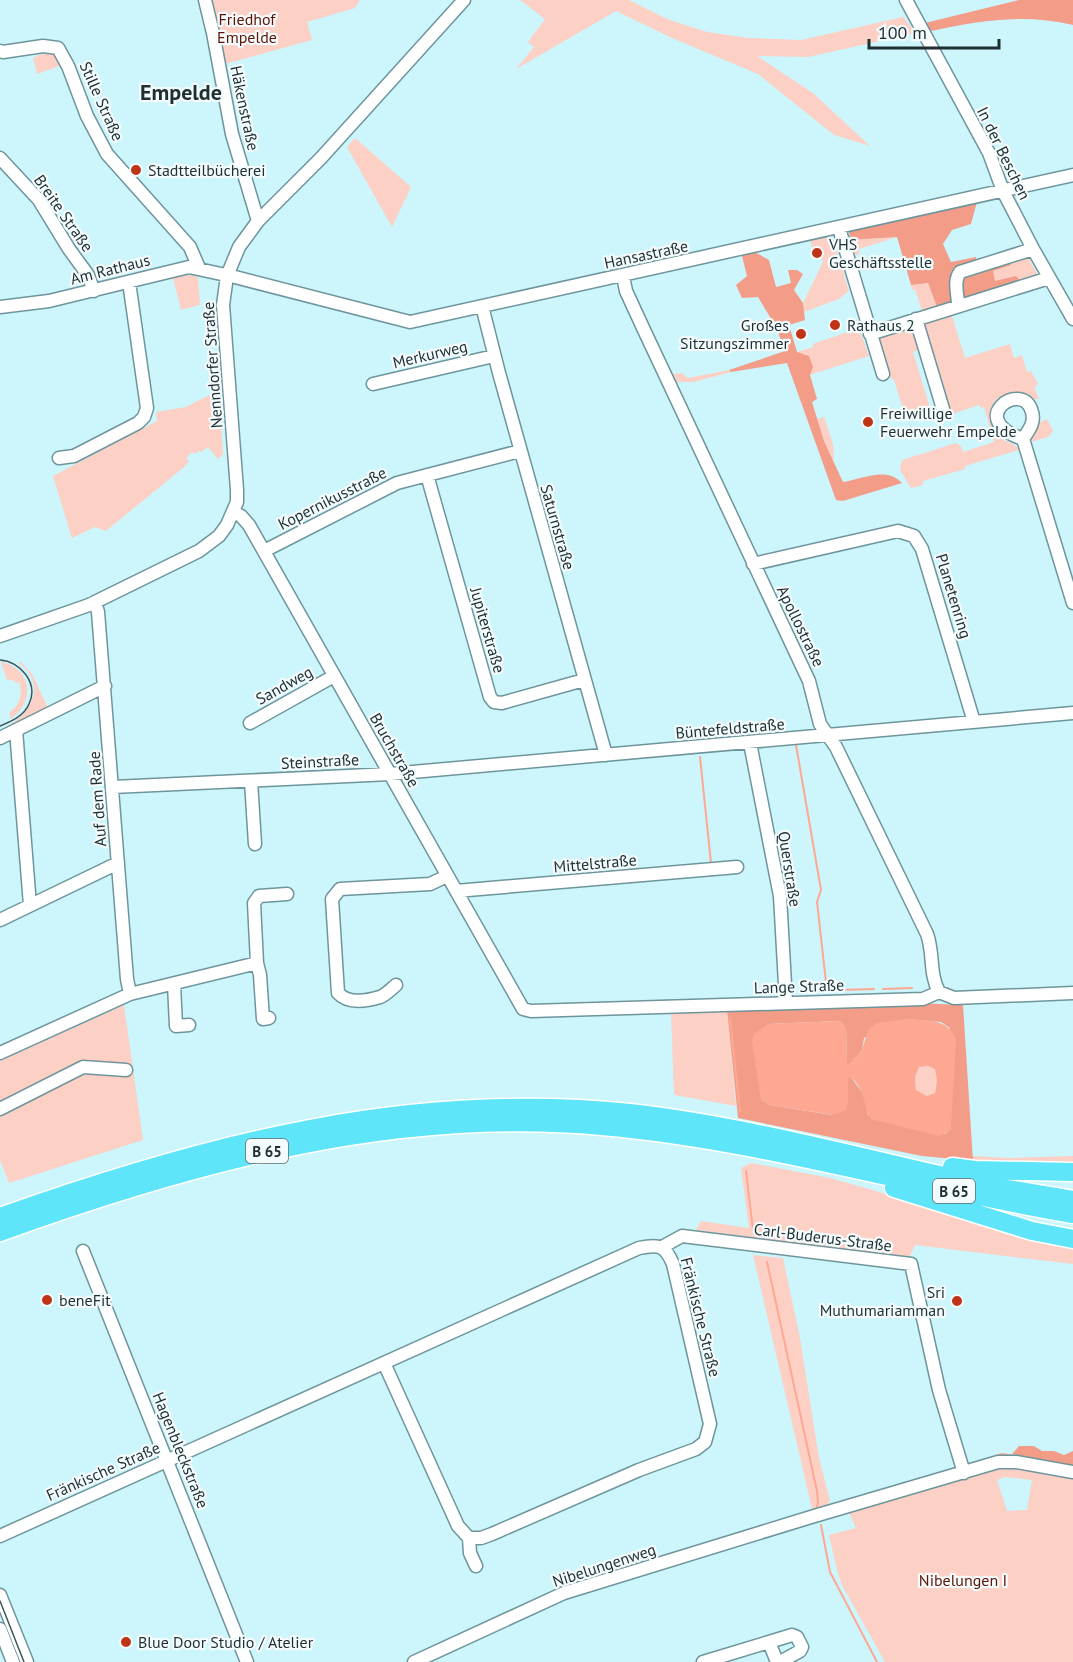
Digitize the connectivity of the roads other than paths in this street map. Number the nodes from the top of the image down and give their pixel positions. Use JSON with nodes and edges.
{"nodes":[{"id":1,"x":205,"y":0,"type":"edge"},
{"id":2,"x":464,"y":0,"type":"edge"},
{"id":3,"x":906,"y":0,"type":"edge"},
{"id":4,"x":0,"y":51,"type":"edge"},
{"id":5,"x":0,"y":158,"type":"edge"},
{"id":6,"x":1073,"y":175,"type":"edge"},
{"id":7,"x":1003,"y":190,"type":"junction"},
{"id":8,"x":258,"y":221,"type":"junction"},
{"id":9,"x":839,"y":228,"type":"junction"},
{"id":10,"x":1033,"y":249,"type":"junction"},
{"id":11,"x":199,"y":268,"type":"junction"},
{"id":12,"x":227,"y":276,"type":"junction"},
{"id":13,"x":623,"y":276,"type":"junction"},
{"id":14,"x":1049,"y":278,"type":"junction"},
{"id":15,"x":129,"y":282,"type":"junction"},
{"id":16,"x":94,"y":291,"type":"junction"},
{"id":17,"x":958,"y":305,"type":"junction"},
{"id":18,"x":0,"y":306,"type":"edge"},
{"id":19,"x":482,"y":306,"type":"junction"},
{"id":20,"x":916,"y":319,"type":"junction"},
{"id":21,"x":1073,"y":319,"type":"edge"},
{"id":22,"x":870,"y":334,"type":"junction"},
{"id":23,"x":494,"y":356,"type":"junction"},
{"id":24,"x":883,"y":374,"type":"dead end"},
{"id":25,"x":373,"y":384,"type":"dead end"},
{"id":26,"x":943,"y":408,"type":"dead end"},
{"id":27,"x":1023,"y":439,"type":"dead end"},
{"id":28,"x":520,"y":451,"type":"junction"},
{"id":29,"x":59,"y":458,"type":"dead end"},
{"id":30,"x":428,"y":475,"type":"junction"},
{"id":31,"x":233,"y":512,"type":"junction"},
{"id":32,"x":264,"y":551,"type":"junction"},
{"id":33,"x":753,"y":564,"type":"junction"},
{"id":34,"x":95,"y":602,"type":"junction"},
{"id":35,"x":1073,"y":603,"type":"edge"},
{"id":36,"x":0,"y":636,"type":"edge"},
{"id":37,"x":334,"y":676,"type":"junction"},
{"id":38,"x":584,"y":680,"type":"junction"},
{"id":39,"x":105,"y":686,"type":"junction"},
{"id":40,"x":1073,"y":712,"type":"edge"},
{"id":41,"x":974,"y":722,"type":"junction"},
{"id":42,"x":250,"y":723,"type":"dead end"},
{"id":43,"x":16,"y":730,"type":"junction"},
{"id":44,"x":829,"y":736,"type":"junction"},
{"id":45,"x":0,"y":738,"type":"edge"},
{"id":46,"x":750,"y":743,"type":"junction"},
{"id":47,"x":606,"y":755,"type":"junction"},
{"id":48,"x":390,"y":774,"type":"junction"},
{"id":49,"x":251,"y":781,"type":"junction"},
{"id":50,"x":113,"y":787,"type":"junction"},
{"id":51,"x":255,"y":844,"type":"dead end"},
{"id":52,"x":118,"y":863,"type":"junction"},
{"id":53,"x":737,"y":867,"type":"dead end"},
{"id":54,"x":447,"y":876,"type":"junction"},
{"id":55,"x":456,"y":891,"type":"junction"},
{"id":56,"x":287,"y":894,"type":"dead end"},
{"id":57,"x":30,"y":905,"type":"junction"},
{"id":58,"x":0,"y":920,"type":"edge"},
{"id":59,"x":257,"y":963,"type":"junction"},
{"id":60,"x":174,"y":984,"type":"junction"},
{"id":61,"x":396,"y":985,"type":"dead end"},
{"id":62,"x":939,"y":992,"type":"junction"},
{"id":63,"x":1073,"y":993,"type":"edge"},
{"id":64,"x":130,"y":994,"type":"junction"},
{"id":65,"x":786,"y":1002,"type":"junction"},
{"id":66,"x":523,"y":1009,"type":"joint"},
{"id":67,"x":268,"y":1018,"type":"dead end"},
{"id":68,"x":189,"y":1024,"type":"dead end"},
{"id":69,"x":0,"y":1053,"type":"edge"},
{"id":70,"x":126,"y":1070,"type":"dead end"},
{"id":71,"x":0,"y":1109,"type":"edge"},
{"id":72,"x":873,"y":1158,"type":"junction"},
{"id":73,"x":836,"y":1166,"type":"junction"},
{"id":74,"x":1073,"y":1172,"type":"edge"},
{"id":75,"x":1073,"y":1200,"type":"edge"},
{"id":76,"x":1073,"y":1214,"type":"edge"},
{"id":77,"x":0,"y":1217,"type":"edge"},
{"id":78,"x":0,"y":1232,"type":"edge"},
{"id":79,"x":1073,"y":1239,"type":"edge"},
{"id":80,"x":662,"y":1247,"type":"junction"},
{"id":81,"x":83,"y":1251,"type":"dead end"},
{"id":82,"x":384,"y":1363,"type":"junction"},
{"id":83,"x":167,"y":1460,"type":"junction"},
{"id":84,"x":1073,"y":1472,"type":"edge"},
{"id":85,"x":964,"y":1473,"type":"junction"},
{"id":86,"x":0,"y":1536,"type":"edge"},
{"id":87,"x":469,"y":1538,"type":"junction"},
{"id":88,"x":476,"y":1566,"type":"dead end"},
{"id":89,"x":0,"y":1595,"type":"edge"},
{"id":90,"x":0,"y":1629,"type":"edge"},
{"id":91,"x":769,"y":1642,"type":"junction"},
{"id":92,"x":13,"y":1662,"type":"edge"},
{"id":93,"x":27,"y":1662,"type":"edge"},
{"id":94,"x":247,"y":1662,"type":"edge"},
{"id":95,"x":414,"y":1662,"type":"edge"},
{"id":96,"x":703,"y":1662,"type":"edge"},
{"id":97,"x":779,"y":1662,"type":"edge"}],
"edges":[{"from":1,"to":8,"type":"street","name":"Häkenstraße"},
{"from":2,"to":8,"type":"street","name":"Nenndorfer Straße"},
{"from":3,"to":7,"type":"street","name":"In der Beschen"},
{"from":4,"to":11,"type":"street","name":"Stille Straße"},
{"from":5,"to":16,"type":"street","name":"Breite Straße"},
{"from":6,"to":7,"type":"street","name":"Hansastraße"},
{"from":7,"to":9,"type":"street","name":"Hansastraße"},
{"from":7,"to":10,"type":"street","name":"In der Beschen"},
{"from":8,"to":12,"type":"street","name":"Nenndorfer Straße"},
{"from":9,"to":13,"type":"street","name":"Hansastraße"},
{"from":9,"to":22,"type":"street"},
{"from":10,"to":14,"type":"street","name":"In der Beschen"},
{"from":10,"to":17,"type":"street"},
{"from":11,"to":12,"type":"street","name":"Am Rathaus"},
{"from":11,"to":15,"type":"street","name":"Am Rathaus"},
{"from":12,"to":19,"type":"street","name":"Hansastraße"},
{"from":12,"to":31,"type":"street","name":"Nenndorfer Straße"},
{"from":13,"to":19,"type":"street","name":"Hansastraße"},
{"from":13,"to":33,"type":"street","name":"Apollostraße"},
{"from":14,"to":17,"type":"street"},
{"from":14,"to":21,"type":"street","name":"In der Beschen"},
{"from":15,"to":16,"type":"street","name":"Am Rathaus"},
{"from":15,"to":29,"type":"street"},
{"from":16,"to":18,"type":"street","name":"Am Rathaus"},
{"from":17,"to":20,"type":"street"},
{"from":19,"to":23,"type":"street","name":"Saturnstraße"},
{"from":20,"to":22,"type":"street"},
{"from":20,"to":26,"type":"street"},
{"from":22,"to":24,"type":"street"},
{"from":23,"to":25,"type":"street","name":"Merkurweg"},
{"from":23,"to":28,"type":"street","name":"Saturnstraße"},
{"from":27,"to":35,"type":"street"},
{"from":28,"to":30,"type":"street","name":"Kopernikusstraße"},
{"from":28,"to":38,"type":"street","name":"Saturnstraße"},
{"from":30,"to":32,"type":"street","name":"Kopernikusstraße"},
{"from":30,"to":38,"type":"street","name":"Jupiterstraße"},
{"from":31,"to":32,"type":"street","name":"Bruchstraße"},
{"from":31,"to":34,"type":"street","name":"Nenndorfer Straße"},
{"from":32,"to":37,"type":"street","name":"Bruchstraße"},
{"from":33,"to":41,"type":"street","name":"Planetenring"},
{"from":33,"to":44,"type":"street","name":"Apollostraße"},
{"from":34,"to":36,"type":"street","name":"Nenndorfer Straße"},
{"from":34,"to":39,"type":"street","name":"Auf dem Rade"},
{"from":37,"to":42,"type":"street","name":"Sandweg"},
{"from":37,"to":48,"type":"street","name":"Bruchstraße"},
{"from":38,"to":47,"type":"street","name":"Saturnstraße"},
{"from":39,"to":43,"type":"street"},
{"from":39,"to":50,"type":"street","name":"Auf dem Rade"},
{"from":40,"to":41,"type":"street","name":"Büntefeldstraße"},
{"from":41,"to":44,"type":"street","name":"Büntefeldstraße"},
{"from":43,"to":45,"type":"street"},
{"from":43,"to":57,"type":"street"},
{"from":44,"to":46,"type":"street","name":"Büntefeldstraße"},
{"from":44,"to":62,"type":"street","name":"Apollostraße"},
{"from":46,"to":47,"type":"street","name":"Büntefeldstraße"},
{"from":46,"to":65,"type":"street","name":"Querstraße"},
{"from":47,"to":48,"type":"street","name":"Büntefeldstraße"},
{"from":48,"to":49,"type":"street","name":"Steinstraße"},
{"from":48,"to":54,"type":"street","name":"Bruchstraße"},
{"from":49,"to":50,"type":"street","name":"Steinstraße"},
{"from":49,"to":51,"type":"street"},
{"from":50,"to":52,"type":"street","name":"Auf dem Rade"},
{"from":52,"to":57,"type":"street"},
{"from":52,"to":64,"type":"street","name":"Auf dem Rade"},
{"from":53,"to":55,"type":"street","name":"Mittelstraße"},
{"from":54,"to":55,"type":"street","name":"Bruchstraße"},
{"from":54,"to":61,"type":"street"},
{"from":55,"to":66,"type":"street","name":"Bruchstraße"},
{"from":56,"to":59,"type":"street"},
{"from":57,"to":58,"type":"street"},
{"from":59,"to":60,"type":"street"},
{"from":59,"to":67,"type":"street"},
{"from":60,"to":64,"type":"street"},
{"from":60,"to":68,"type":"street"},
{"from":62,"to":63,"type":"street","name":"Lange Straße"},
{"from":62,"to":65,"type":"street","name":"Lange Straße"},
{"from":64,"to":69,"type":"street"},
{"from":65,"to":66,"type":"street","name":"Lange Straße"},
{"from":70,"to":71,"type":"street"},
{"from":72,"to":74,"type":"highway"},
{"from":72,"to":75,"type":"highway","number":"B 65"},
{"from":72,"to":77,"type":"highway","number":"B 65"},
{"from":73,"to":76,"type":"highway","number":"B 65"},
{"from":73,"to":78,"type":"highway","number":"B 65"},
{"from":73,"to":79,"type":"highway"},
{"from":80,"to":82,"type":"street","name":"Fränkische Straße"},
{"from":80,"to":85,"type":"street","name":"Carl-Buderus-Straße"},
{"from":80,"to":87,"type":"street","name":"Fränkische Straße"},
{"from":81,"to":83,"type":"street","name":"Hagenbleckstraße"},
{"from":82,"to":83,"type":"street","name":"Fränkische Straße"},
{"from":82,"to":87,"type":"street"},
{"from":83,"to":86,"type":"street","name":"Fränkische Straße"},
{"from":83,"to":94,"type":"street","name":"Hagenbleckstraße"},
{"from":84,"to":85,"type":"street"},
{"from":85,"to":95,"type":"street","name":"Nibelungenweg"},
{"from":87,"to":88,"type":"street"},
{"from":89,"to":93,"type":"street"},
{"from":90,"to":92,"type":"street"},
{"from":91,"to":96,"type":"street"},
{"from":91,"to":97,"type":"street"},
{"from":91,"to":97,"type":"street"}]}
